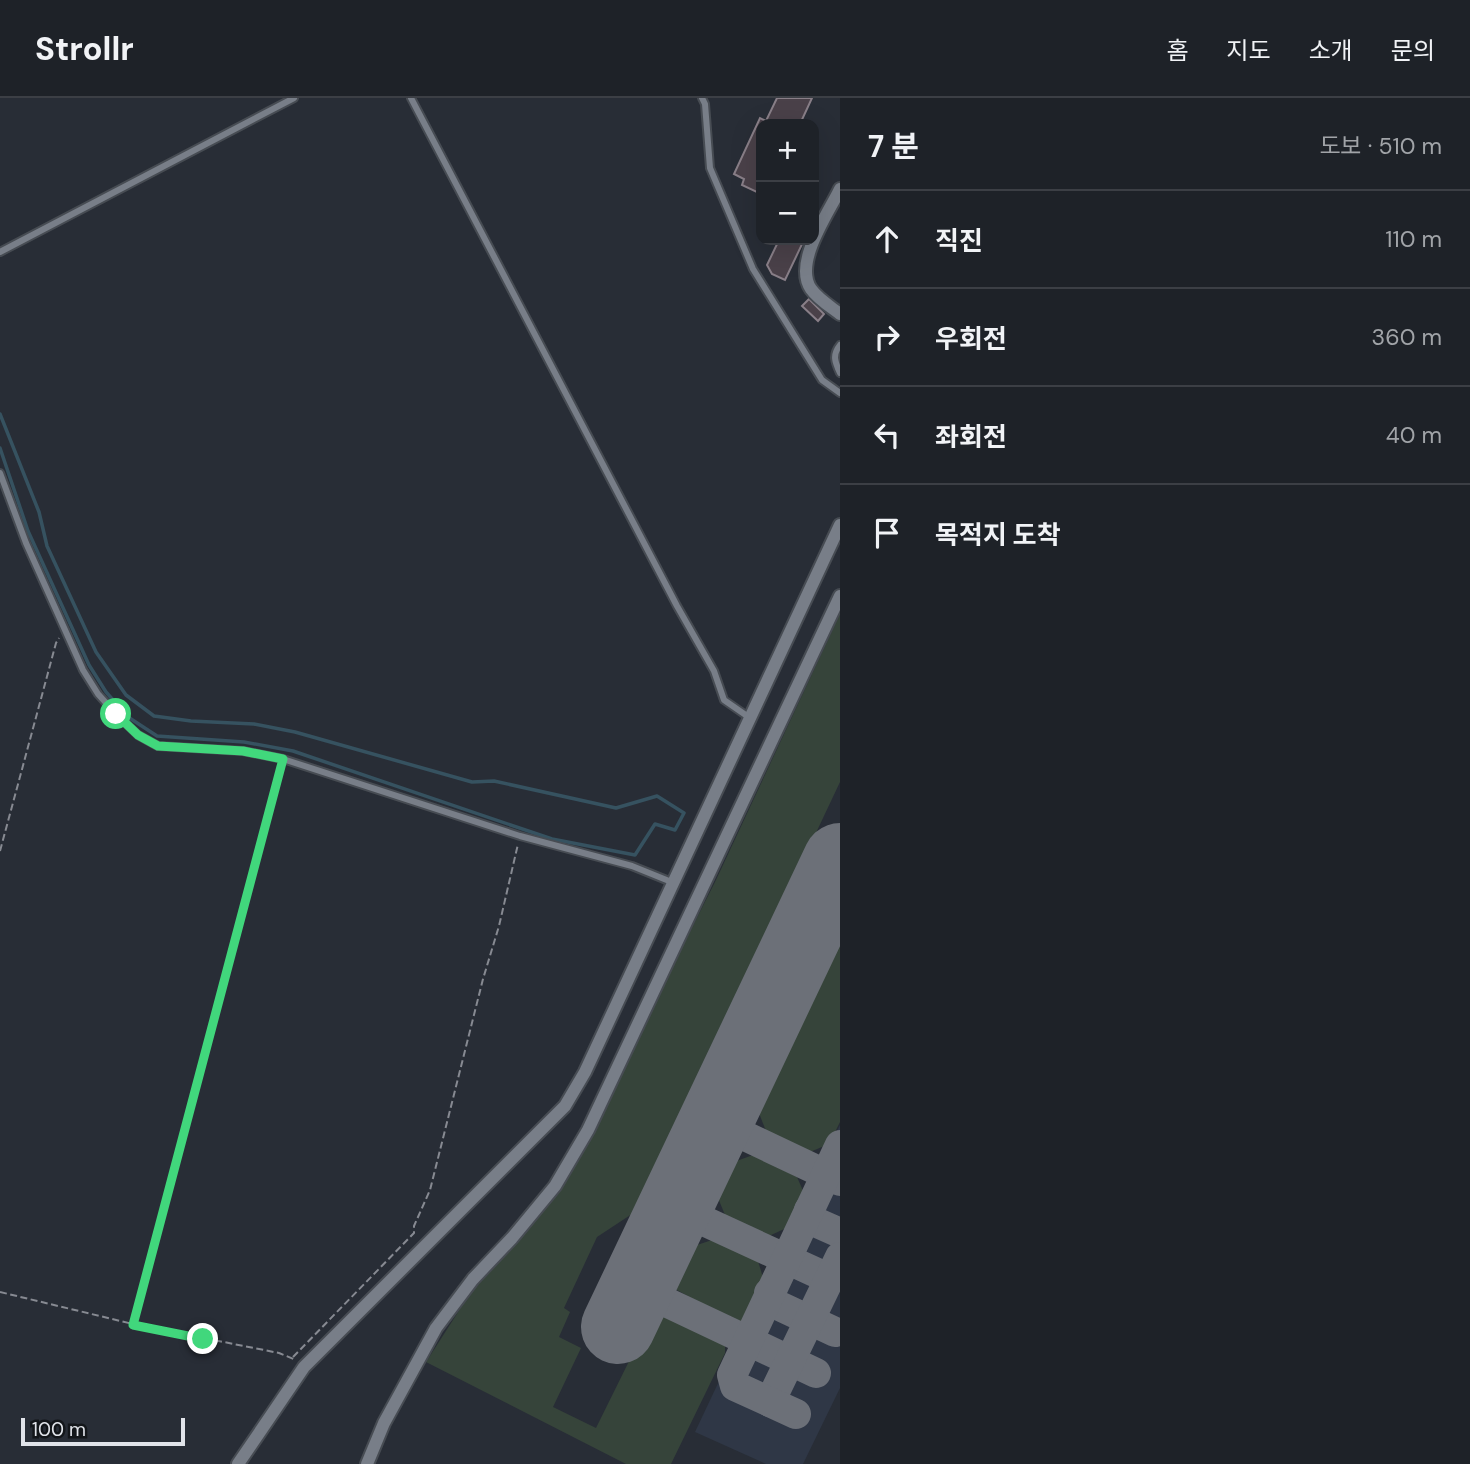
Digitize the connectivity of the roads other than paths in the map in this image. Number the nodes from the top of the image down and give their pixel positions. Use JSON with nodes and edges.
{"nodes":[{"id":1,"x":294,"y":98,"type":"edge"},
{"id":2,"x":411,"y":98,"type":"edge"},
{"id":3,"x":702,"y":98,"type":"edge"},
{"id":4,"x":840,"y":190,"type":"edge"},
{"id":5,"x":0,"y":252,"type":"edge"},
{"id":6,"x":840,"y":314,"type":"edge"},
{"id":7,"x":840,"y":345,"type":"edge"},
{"id":8,"x":840,"y":373,"type":"edge"},
{"id":9,"x":840,"y":393,"type":"edge"},
{"id":10,"x":0,"y":473,"type":"edge"},
{"id":11,"x":840,"y":525,"type":"edge"},
{"id":12,"x":840,"y":596,"type":"edge"},
{"id":13,"x":750,"y":718,"type":"junction"},
{"id":14,"x":674,"y":883,"type":"junction"},
{"id":15,"x":239,"y":1464,"type":"edge"},
{"id":16,"x":367,"y":1464,"type":"edge"}],
"edges":[{"from":1,"to":5,"type":"lane"},
{"from":2,"to":13,"type":"lane"},
{"from":3,"to":9,"type":"lane"},
{"from":4,"to":6,"type":"street"},
{"from":7,"to":8,"type":"lane"},
{"from":10,"to":14,"type":"lane"},
{"from":11,"to":13,"type":"street"},
{"from":12,"to":16,"type":"street"},
{"from":13,"to":14,"type":"street"},
{"from":14,"to":15,"type":"street"}]}
